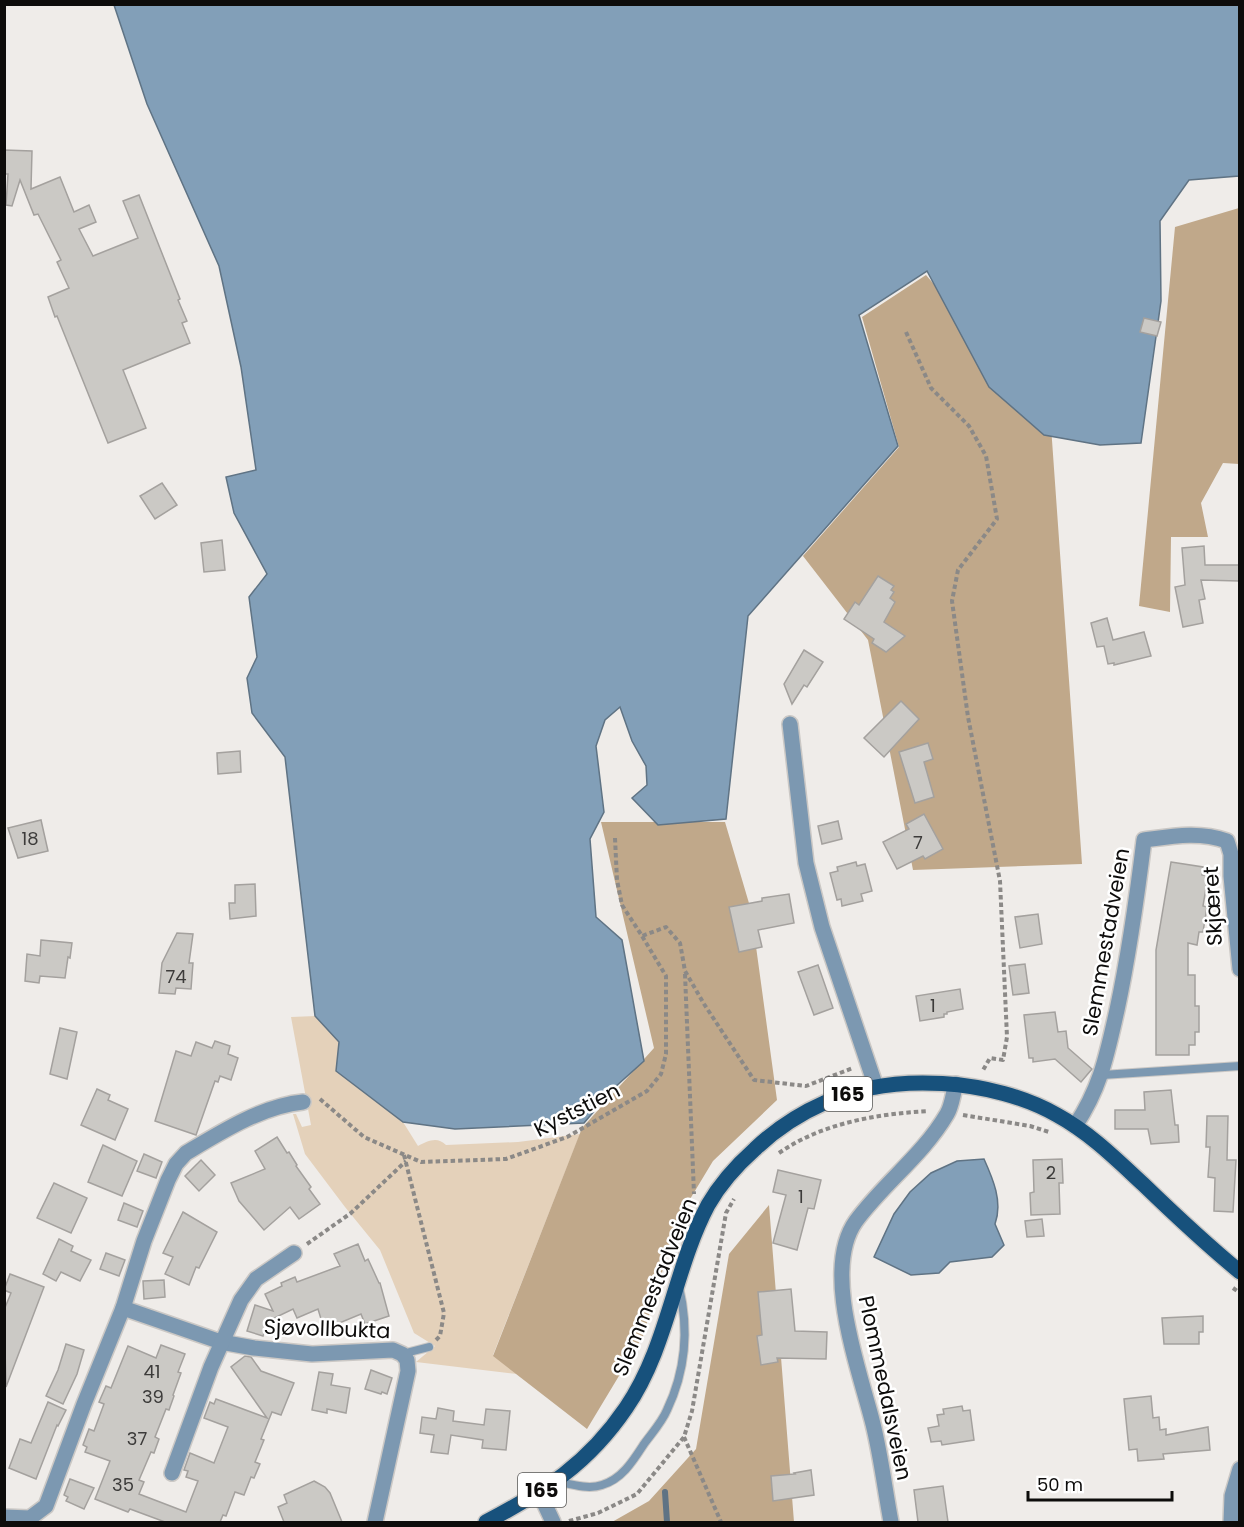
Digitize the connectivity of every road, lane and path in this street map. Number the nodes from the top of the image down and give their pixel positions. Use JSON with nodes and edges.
{"nodes":[{"id":1,"x":906,"y":332,"type":"dead end"},
{"id":2,"x":790,"y":724,"type":"dead end"},
{"id":3,"x":615,"y":838,"type":"dead end"},
{"id":4,"x":1227,"y":841,"type":"joint"},
{"id":5,"x":642,"y":936,"type":"junction"},
{"id":6,"x":1239,"y":969,"type":"edge"},
{"id":7,"x":685,"y":971,"type":"junction"},
{"id":8,"x":867,"y":1062,"type":"junction"},
{"id":9,"x":1239,"y":1066,"type":"edge"},
{"id":10,"x":1102,"y":1075,"type":"junction"},
{"id":11,"x":956,"y":1084,"type":"junction"},
{"id":12,"x":876,"y":1087,"type":"junction"},
{"id":13,"x":979,"y":1087,"type":"junction"},
{"id":14,"x":303,"y":1102,"type":"joint"},
{"id":15,"x":1075,"y":1126,"type":"junction"},
{"id":16,"x":404,"y":1155,"type":"junction"},
{"id":17,"x":406,"y":1161,"type":"junction"},
{"id":18,"x":694,"y":1196,"type":"dead end"},
{"id":19,"x":294,"y":1253,"type":"joint"},
{"id":20,"x":1239,"y":1272,"type":"edge"},
{"id":21,"x":678,"y":1282,"type":"junction"},
{"id":22,"x":123,"y":1308,"type":"junction"},
{"id":23,"x":221,"y":1342,"type":"junction"},
{"id":24,"x":429,"y":1347,"type":"joint"},
{"id":25,"x":402,"y":1354,"type":"junction"},
{"id":26,"x":684,"y":1437,"type":"dead end"},
{"id":27,"x":1239,"y":1469,"type":"edge"},
{"id":28,"x":172,"y":1473,"type":"dead end"},
{"id":29,"x":556,"y":1481,"type":"junction"},
{"id":30,"x":539,"y":1492,"type":"junction"},
{"id":31,"x":4,"y":1517,"type":"edge"},
{"id":32,"x":375,"y":1522,"type":"edge"},
{"id":33,"x":486,"y":1522,"type":"edge"},
{"id":34,"x":553,"y":1522,"type":"edge"},
{"id":35,"x":721,"y":1522,"type":"edge"},
{"id":36,"x":891,"y":1522,"type":"edge"},
{"id":37,"x":1231,"y":1522,"type":"edge"}],
"edges":[{"from":1,"to":13,"type":"path"},
{"from":2,"to":8,"type":"street"},
{"from":3,"to":5,"type":"path","name":"Kyststien"},
{"from":4,"to":6,"type":"street","name":"Skjæret"},
{"from":4,"to":10,"type":"street","name":"Slemmestadveien"},
{"from":5,"to":7,"type":"path"},
{"from":5,"to":16,"type":"path","name":"Kyststien"},
{"from":7,"to":8,"type":"path"},
{"from":7,"to":18,"type":"path"},
{"from":8,"to":12,"type":"street"},
{"from":9,"to":10,"type":"lane"},
{"from":10,"to":15,"type":"street","name":"Slemmestadveien"},
{"from":11,"to":12,"type":"main road","name":"Slemmestadveien","number":"165"},
{"from":11,"to":13,"type":"main road","name":"Slemmestadveien","number":"165"},
{"from":11,"to":36,"type":"street","name":"Plommedalsveien"},
{"from":12,"to":21,"type":"main road","name":"Slemmestadveien","number":"165"},
{"from":13,"to":15,"type":"main road","name":"Slemmestadveien","number":"165"},
{"from":14,"to":16,"type":"path","name":"Kyststien"},
{"from":14,"to":22,"type":"street"},
{"from":15,"to":20,"type":"main road","name":"Slemmestadveien","number":"165"},
{"from":16,"to":17,"type":"path"},
{"from":17,"to":19,"type":"path"},
{"from":17,"to":24,"type":"path"},
{"from":19,"to":23,"type":"street","name":"Sjøvollbukta"},
{"from":21,"to":29,"type":"main road","name":"Slemmestadveien","number":"165"},
{"from":21,"to":29,"type":"lane"},
{"from":22,"to":23,"type":"street","name":"Sjøvollbukta"},
{"from":22,"to":31,"type":"street"},
{"from":23,"to":25,"type":"street","name":"Sjøvollbukta"},
{"from":23,"to":28,"type":"street","name":"Sjøvollbukta"},
{"from":24,"to":25,"type":"lane"},
{"from":25,"to":32,"type":"street","name":"Sjøvollbukta"},
{"from":26,"to":35,"type":"path"},
{"from":27,"to":37,"type":"street"},
{"from":29,"to":30,"type":"main road","name":"Slemmestadveien","number":"165"},
{"from":30,"to":33,"type":"main road","name":"Slemmestadveien","number":"165"},
{"from":30,"to":34,"type":"street"}]}
